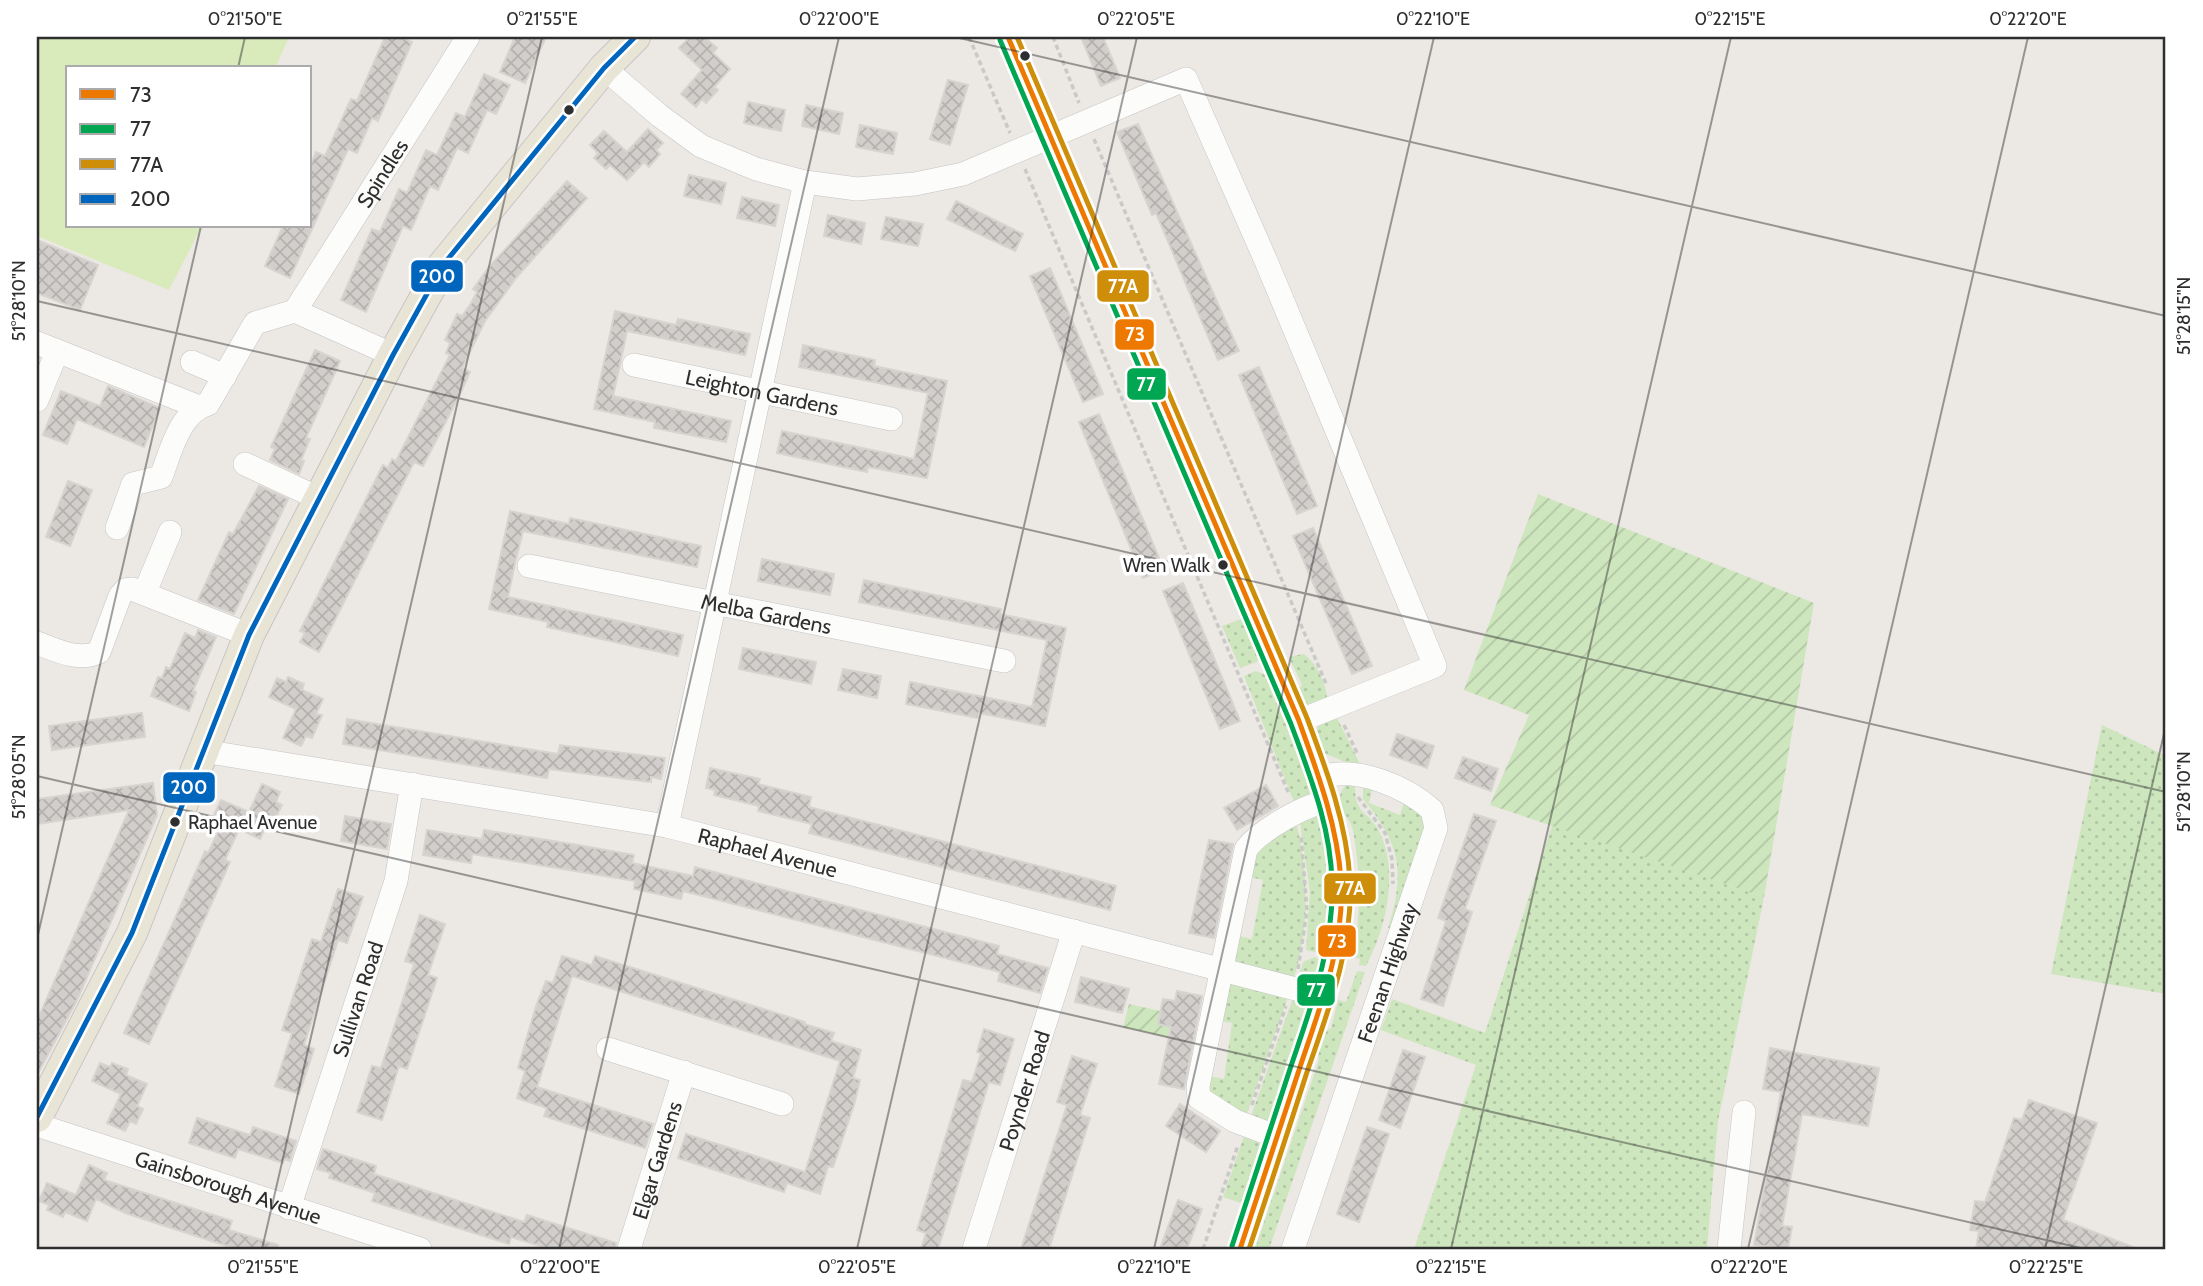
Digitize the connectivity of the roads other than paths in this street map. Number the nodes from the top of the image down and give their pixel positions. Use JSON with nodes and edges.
{"nodes":[{"id":1,"x":468,"y":37,"type":"edge"},
{"id":2,"x":635,"y":37,"type":"edge"},
{"id":3,"x":1008,"y":37,"type":"edge"},
{"id":4,"x":604,"y":68,"type":"junction"},
{"id":5,"x":1050,"y":137,"type":"junction"},
{"id":6,"x":805,"y":182,"type":"junction"},
{"id":7,"x":295,"y":311,"type":"junction"},
{"id":8,"x":47,"y":348,"type":"edge"},
{"id":9,"x":393,"y":355,"type":"junction"},
{"id":10,"x":192,"y":362,"type":"dead end"},
{"id":11,"x":634,"y":365,"type":"dead end"},
{"id":12,"x":225,"y":376,"type":"junction"},
{"id":13,"x":760,"y":391,"type":"junction"},
{"id":14,"x":37,"y":400,"type":"edge"},
{"id":15,"x":204,"y":406,"type":"junction"},
{"id":16,"x":891,"y":419,"type":"dead end"},
{"id":17,"x":244,"y":464,"type":"dead end"},
{"id":18,"x":318,"y":498,"type":"junction"},
{"id":19,"x":117,"y":528,"type":"dead end"},
{"id":20,"x":170,"y":532,"type":"dead end"},
{"id":21,"x":529,"y":566,"type":"dead end"},
{"id":22,"x":145,"y":592,"type":"junction"},
{"id":23,"x":714,"y":604,"type":"junction"},
{"id":24,"x":248,"y":635,"type":"junction"},
{"id":25,"x":37,"y":643,"type":"edge"},
{"id":26,"x":1004,"y":661,"type":"dead end"},
{"id":27,"x":1299,"y":721,"type":"junction"},
{"id":28,"x":203,"y":751,"type":"junction"},
{"id":29,"x":1321,"y":777,"type":"junction"},
{"id":30,"x":412,"y":784,"type":"junction"},
{"id":31,"x":1328,"y":801,"type":"junction"},
{"id":32,"x":667,"y":826,"type":"junction"},
{"id":33,"x":1074,"y":931,"type":"junction"},
{"id":34,"x":1222,"y":970,"type":"junction"},
{"id":35,"x":1323,"y":996,"type":"junction"},
{"id":36,"x":608,"y":1049,"type":"dead end"},
{"id":37,"x":684,"y":1072,"type":"junction"},
{"id":38,"x":782,"y":1104,"type":"dead end"},
{"id":39,"x":1744,"y":1112,"type":"dead end"},
{"id":40,"x":37,"y":1117,"type":"edge"},
{"id":41,"x":37,"y":1125,"type":"edge"},
{"id":42,"x":1278,"y":1137,"type":"junction"},
{"id":43,"x":289,"y":1208,"type":"junction"},
{"id":44,"x":420,"y":1249,"type":"edge"},
{"id":45,"x":629,"y":1249,"type":"edge"},
{"id":46,"x":974,"y":1249,"type":"edge"},
{"id":47,"x":1240,"y":1249,"type":"edge"},
{"id":48,"x":1293,"y":1249,"type":"edge"},
{"id":49,"x":1728,"y":1249,"type":"edge"}],
"edges":[{"from":1,"to":7,"type":"street","name":"Spindles"},
{"from":2,"to":4,"type":"main road"},
{"from":3,"to":5,"type":"street"},
{"from":4,"to":6,"type":"street"},
{"from":4,"to":9,"type":"main road"},
{"from":5,"to":6,"type":"street"},
{"from":5,"to":27,"type":"street"},
{"from":5,"to":27,"type":"street"},
{"from":6,"to":13,"type":"street"},
{"from":7,"to":9,"type":"street"},
{"from":7,"to":12,"type":"street"},
{"from":8,"to":14,"type":"street"},
{"from":8,"to":15,"type":"street"},
{"from":9,"to":18,"type":"main road"},
{"from":10,"to":12,"type":"street"},
{"from":11,"to":13,"type":"street","name":"Leighton Gardens"},
{"from":12,"to":15,"type":"street"},
{"from":13,"to":16,"type":"street","name":"Leighton Gardens"},
{"from":13,"to":23,"type":"street"},
{"from":15,"to":19,"type":"street"},
{"from":17,"to":18,"type":"street"},
{"from":18,"to":24,"type":"main road"},
{"from":20,"to":22,"type":"street"},
{"from":21,"to":23,"type":"street","name":"Melba Gardens"},
{"from":22,"to":24,"type":"street"},
{"from":22,"to":25,"type":"street"},
{"from":23,"to":26,"type":"street","name":"Melba Gardens"},
{"from":23,"to":32,"type":"street"},
{"from":24,"to":28,"type":"main road"},
{"from":27,"to":29,"type":"street"},
{"from":28,"to":30,"type":"street","name":"Raphael Avenue"},
{"from":28,"to":40,"type":"main road"},
{"from":29,"to":31,"type":"street"},
{"from":29,"to":48,"type":"street","name":"Feenan Highway"},
{"from":30,"to":32,"type":"street","name":"Raphael Avenue"},
{"from":30,"to":43,"type":"street","name":"Sullivan Road"},
{"from":31,"to":34,"type":"street"},
{"from":31,"to":35,"type":"street"},
{"from":32,"to":33,"type":"street","name":"Raphael Avenue"},
{"from":33,"to":34,"type":"street","name":"Raphael Avenue"},
{"from":33,"to":46,"type":"street","name":"Poynder Road"},
{"from":34,"to":35,"type":"street","name":"Raphael Avenue"},
{"from":34,"to":42,"type":"street"},
{"from":35,"to":42,"type":"street"},
{"from":36,"to":37,"type":"street"},
{"from":37,"to":38,"type":"street"},
{"from":37,"to":45,"type":"street","name":"Elgar Gardens"},
{"from":39,"to":49,"type":"street"},
{"from":41,"to":43,"type":"street","name":"Gainsborough Avenue"},
{"from":42,"to":47,"type":"street"},
{"from":43,"to":44,"type":"street","name":"Gainsborough Avenue"}]}
